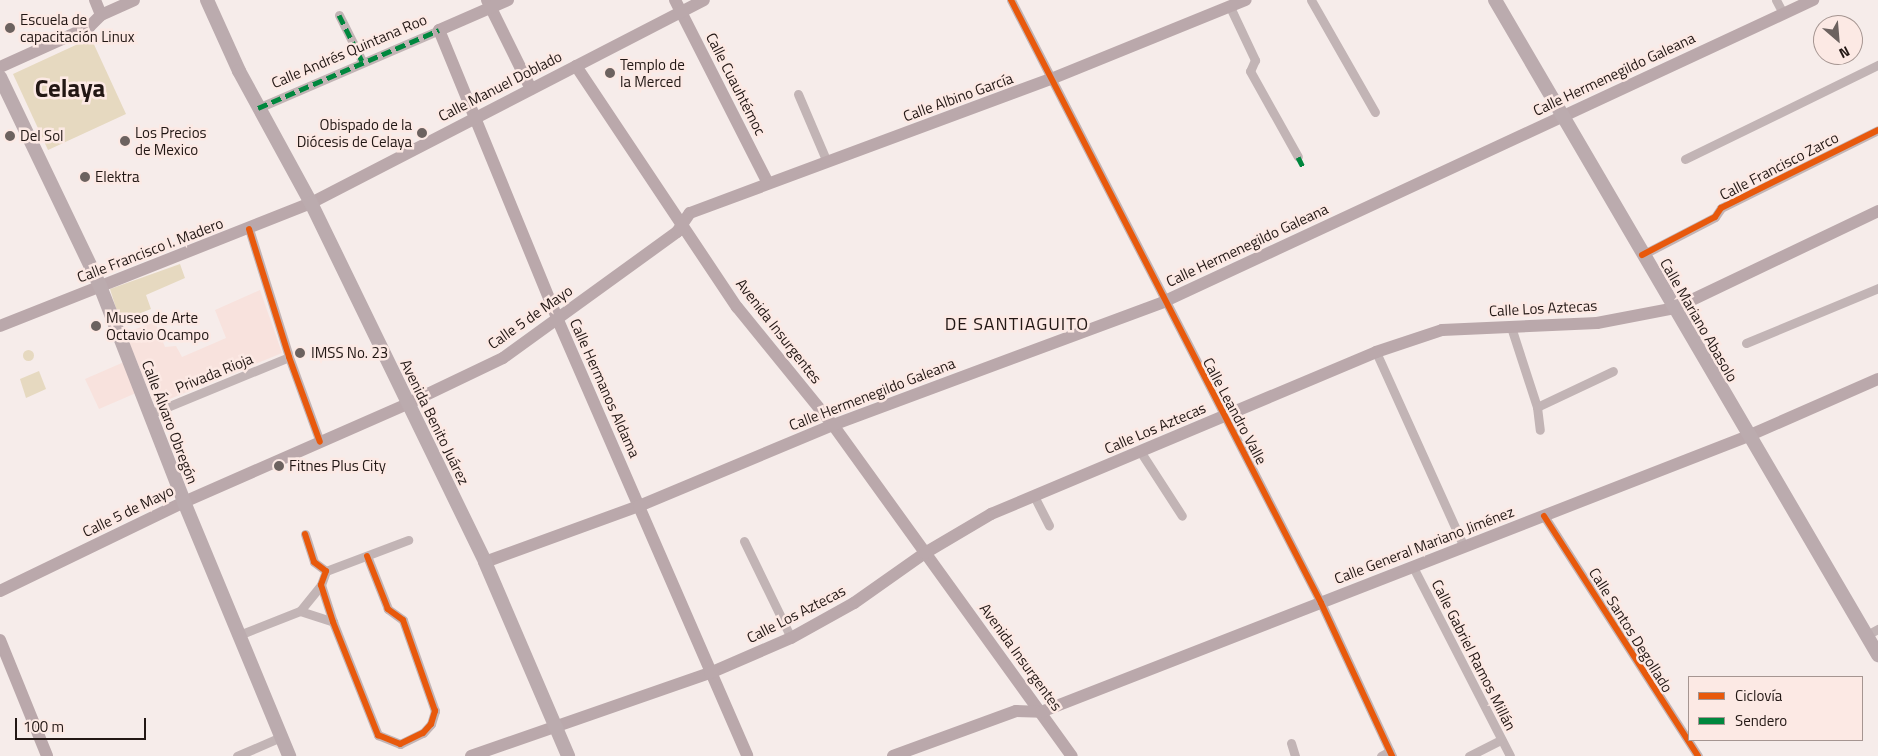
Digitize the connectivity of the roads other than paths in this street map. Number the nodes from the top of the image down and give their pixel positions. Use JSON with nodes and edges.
{"nodes":[{"id":1,"x":95,"y":0,"type":"edge"},
{"id":2,"x":134,"y":0,"type":"edge"},
{"id":3,"x":207,"y":0,"type":"edge"},
{"id":4,"x":508,"y":0,"type":"edge"},
{"id":5,"x":675,"y":0,"type":"edge"},
{"id":6,"x":704,"y":0,"type":"edge"},
{"id":7,"x":1012,"y":0,"type":"edge"},
{"id":8,"x":1246,"y":0,"type":"edge"},
{"id":9,"x":1311,"y":0,"type":"edge"},
{"id":10,"x":1495,"y":0,"type":"edge"},
{"id":11,"x":1776,"y":0,"type":"edge"},
{"id":12,"x":1814,"y":0,"type":"edge"},
{"id":13,"x":489,"y":4,"type":"edge"},
{"id":14,"x":1230,"y":7,"type":"junction"},
{"id":15,"x":681,"y":12,"type":"junction"},
{"id":16,"x":1783,"y":13,"type":"junction"},
{"id":17,"x":339,"y":14,"type":"dead end"},
{"id":18,"x":101,"y":16,"type":"junction"},
{"id":19,"x":439,"y":30,"type":"junction"},
{"id":20,"x":362,"y":61,"type":"junction"},
{"id":21,"x":1878,"y":65,"type":"edge"},
{"id":22,"x":576,"y":66,"type":"junction"},
{"id":23,"x":0,"y":67,"type":"edge"},
{"id":24,"x":0,"y":77,"type":"edge"},
{"id":25,"x":1051,"y":79,"type":"junction"},
{"id":26,"x":531,"y":89,"type":"junction"},
{"id":27,"x":798,"y":94,"type":"dead end"},
{"id":28,"x":258,"y":108,"type":"junction"},
{"id":29,"x":1375,"y":112,"type":"dead end"},
{"id":30,"x":474,"y":116,"type":"junction"},
{"id":31,"x":1562,"y":117,"type":"junction"},
{"id":32,"x":1878,"y":130,"type":"edge"},
{"id":33,"x":1298,"y":157,"type":"dead end"},
{"id":34,"x":1686,"y":159,"type":"dead end"},
{"id":35,"x":828,"y":162,"type":"junction"},
{"id":36,"x":768,"y":183,"type":"junction"},
{"id":37,"x":311,"y":203,"type":"junction"},
{"id":38,"x":1878,"y":211,"type":"edge"},
{"id":39,"x":683,"y":223,"type":"junction"},
{"id":40,"x":249,"y":229,"type":"junction"},
{"id":41,"x":1642,"y":255,"type":"junction"},
{"id":42,"x":100,"y":286,"type":"junction"},
{"id":43,"x":1878,"y":288,"type":"edge"},
{"id":44,"x":1163,"y":302,"type":"junction"},
{"id":45,"x":1675,"y":308,"type":"junction"},
{"id":46,"x":557,"y":318,"type":"junction"},
{"id":47,"x":0,"y":326,"type":"edge"},
{"id":48,"x":1511,"y":327,"type":"junction"},
{"id":49,"x":1746,"y":343,"type":"dead end"},
{"id":50,"x":1376,"y":352,"type":"junction"},
{"id":51,"x":289,"y":358,"type":"junction"},
{"id":52,"x":1613,"y":371,"type":"dead end"},
{"id":53,"x":1878,"y":379,"type":"edge"},
{"id":54,"x":409,"y":403,"type":"junction"},
{"id":55,"x":1537,"y":407,"type":"junction"},
{"id":56,"x":150,"y":414,"type":"junction"},
{"id":57,"x":1224,"y":417,"type":"junction"},
{"id":58,"x":833,"y":425,"type":"junction"},
{"id":59,"x":1540,"y":430,"type":"dead end"},
{"id":60,"x":1748,"y":436,"type":"junction"},
{"id":61,"x":320,"y":442,"type":"junction"},
{"id":62,"x":1140,"y":451,"type":"junction"},
{"id":63,"x":1034,"y":496,"type":"junction"},
{"id":64,"x":184,"y":502,"type":"junction"},
{"id":65,"x":639,"y":506,"type":"junction"},
{"id":66,"x":1182,"y":516,"type":"dead end"},
{"id":67,"x":1544,"y":516,"type":"junction"},
{"id":68,"x":1049,"y":525,"type":"dead end"},
{"id":69,"x":305,"y":534,"type":"dead end"},
{"id":70,"x":408,"y":540,"type":"dead end"},
{"id":71,"x":744,"y":540,"type":"dead end"},
{"id":72,"x":1464,"y":547,"type":"junction"},
{"id":73,"x":925,"y":553,"type":"junction"},
{"id":74,"x":367,"y":556,"type":"junction"},
{"id":75,"x":485,"y":562,"type":"junction"},
{"id":76,"x":1413,"y":567,"type":"junction"},
{"id":77,"x":326,"y":571,"type":"junction"},
{"id":78,"x":321,"y":585,"type":"junction"},
{"id":79,"x":0,"y":591,"type":"edge"},
{"id":80,"x":1321,"y":603,"type":"junction"},
{"id":81,"x":300,"y":611,"type":"junction"},
{"id":82,"x":332,"y":622,"type":"junction"},
{"id":83,"x":1873,"y":632,"type":"edge"},
{"id":84,"x":239,"y":635,"type":"junction"},
{"id":85,"x":791,"y":638,"type":"junction"},
{"id":86,"x":0,"y":640,"type":"edge"},
{"id":87,"x":1877,"y":650,"type":"edge"},
{"id":88,"x":710,"y":673,"type":"junction"},
{"id":89,"x":1041,"y":712,"type":"junction"},
{"id":90,"x":556,"y":725,"type":"junction"},
{"id":91,"x":281,"y":736,"type":"junction"},
{"id":92,"x":1501,"y":740,"type":"junction"},
{"id":93,"x":1688,"y":740,"type":"edge"},
{"id":94,"x":1688,"y":741,"type":"edge"},
{"id":95,"x":1291,"y":743,"type":"dead end"},
{"id":96,"x":1391,"y":754,"type":"edge"},
{"id":97,"x":47,"y":756,"type":"edge"},
{"id":98,"x":237,"y":756,"type":"edge"},
{"id":99,"x":289,"y":756,"type":"edge"},
{"id":100,"x":471,"y":756,"type":"edge"},
{"id":101,"x":568,"y":756,"type":"edge"},
{"id":102,"x":747,"y":756,"type":"edge"},
{"id":103,"x":893,"y":756,"type":"edge"},
{"id":104,"x":1072,"y":756,"type":"edge"},
{"id":105,"x":1295,"y":756,"type":"edge"},
{"id":106,"x":1381,"y":756,"type":"edge"},
{"id":107,"x":1469,"y":756,"type":"edge"},
{"id":108,"x":1510,"y":756,"type":"edge"},
{"id":109,"x":1698,"y":756,"type":"edge"}],
"edges":[{"from":1,"to":18,"type":"main road"},
{"from":2,"to":18,"type":"main road"},
{"from":3,"to":28,"type":"main road","name":"Avenida Benito Juárez"},
{"from":4,"to":13,"type":"main road","name":"Calle Andrés Quintana Roo"},
{"from":5,"to":15,"type":"main road","name":"Calle Cuauhtémoc"},
{"from":6,"to":15,"type":"main road","name":"Calle Manuel Doblado"},
{"from":7,"to":25,"type":"street","name":"Calle Leandro Valle"},
{"from":8,"to":14,"type":"main road","name":"Calle Albino García"},
{"from":9,"to":29,"type":"street"},
{"from":10,"to":31,"type":"main road","name":"Calle Mariano Abasolo"},
{"from":11,"to":16,"type":"street"},
{"from":12,"to":16,"type":"main road","name":"Calle Hermenegildo Galeana"},
{"from":13,"to":19,"type":"main road","name":"Calle Andrés Quintana Roo"},
{"from":13,"to":26,"type":"main road"},
{"from":14,"to":25,"type":"main road","name":"Calle Albino García"},
{"from":14,"to":33,"type":"street"},
{"from":15,"to":22,"type":"main road","name":"Calle Manuel Doblado"},
{"from":15,"to":36,"type":"main road","name":"Calle Cuauhtémoc"},
{"from":16,"to":31,"type":"main road","name":"Calle Hermenegildo Galeana"},
{"from":17,"to":20,"type":"street"},
{"from":18,"to":23,"type":"main road"},
{"from":19,"to":20,"type":"street","name":"Calle Andrés Quintana Roo"},
{"from":19,"to":30,"type":"main road","name":"Calle Hermanos Aldama"},
{"from":20,"to":28,"type":"street","name":"Calle Andrés Quintana Roo"},
{"from":21,"to":34,"type":"street"},
{"from":22,"to":26,"type":"main road","name":"Calle Manuel Doblado"},
{"from":22,"to":39,"type":"main road","name":"Avenida Insurgentes"},
{"from":24,"to":42,"type":"main road","name":"Calle Álvaro Obregón"},
{"from":25,"to":35,"type":"main road","name":"Calle Albino García"},
{"from":25,"to":44,"type":"street","name":"Calle Leandro Valle"},
{"from":26,"to":30,"type":"main road","name":"Calle Manuel Doblado"},
{"from":27,"to":35,"type":"street"},
{"from":28,"to":37,"type":"main road","name":"Avenida Benito Juárez"},
{"from":30,"to":37,"type":"main road","name":"Calle Manuel Doblado"},
{"from":30,"to":46,"type":"main road","name":"Calle Hermanos Aldama"},
{"from":31,"to":41,"type":"main road","name":"Calle Mariano Abasolo"},
{"from":31,"to":44,"type":"main road","name":"Calle Hermenegildo Galeana"},
{"from":32,"to":41,"type":"street","name":"Calle Francisco Zarco"},
{"from":35,"to":36,"type":"main road","name":"Calle Albino García"},
{"from":36,"to":39,"type":"main road","name":"Calle Albino García"},
{"from":37,"to":40,"type":"main road","name":"Calle Francisco I. Madero"},
{"from":37,"to":54,"type":"main road","name":"Avenida Benito Juárez"},
{"from":38,"to":45,"type":"main road","name":"Calle Los Aztecas"},
{"from":39,"to":46,"type":"main road","name":"Calle 5 de Mayo"},
{"from":39,"to":58,"type":"main road","name":"Avenida Insurgentes"},
{"from":40,"to":42,"type":"main road","name":"Calle Francisco I. Madero"},
{"from":40,"to":51,"type":"street"},
{"from":41,"to":45,"type":"main road","name":"Calle Mariano Abasolo"},
{"from":42,"to":47,"type":"main road","name":"Calle Francisco I. Madero"},
{"from":42,"to":56,"type":"main road","name":"Calle Álvaro Obregón"},
{"from":43,"to":49,"type":"street"},
{"from":44,"to":57,"type":"street","name":"Calle Leandro Valle"},
{"from":44,"to":58,"type":"main road","name":"Calle Hermenegildo Galeana"},
{"from":45,"to":48,"type":"main road","name":"Calle Los Aztecas"},
{"from":45,"to":60,"type":"main road","name":"Calle Mariano Abasolo"},
{"from":46,"to":54,"type":"main road","name":"Calle 5 de Mayo"},
{"from":46,"to":65,"type":"main road","name":"Calle Hermanos Aldama"},
{"from":48,"to":50,"type":"main road","name":"Calle Los Aztecas"},
{"from":48,"to":55,"type":"street"},
{"from":50,"to":57,"type":"main road","name":"Calle Los Aztecas"},
{"from":50,"to":72,"type":"street"},
{"from":51,"to":56,"type":"street","name":"Privada Rioja"},
{"from":51,"to":61,"type":"street"},
{"from":52,"to":55,"type":"street"},
{"from":53,"to":60,"type":"main road","name":"Calle General Mariano Jiménez"},
{"from":54,"to":61,"type":"main road","name":"Calle 5 de Mayo"},
{"from":54,"to":75,"type":"main road","name":"Avenida Benito Juárez"},
{"from":55,"to":59,"type":"street"},
{"from":56,"to":64,"type":"main road","name":"Calle Álvaro Obregón"},
{"from":57,"to":62,"type":"main road","name":"Calle Los Aztecas"},
{"from":57,"to":80,"type":"street","name":"Calle Leandro Valle"},
{"from":58,"to":65,"type":"main road","name":"Calle Hermenegildo Galeana"},
{"from":58,"to":73,"type":"main road","name":"Avenida Insurgentes"},
{"from":60,"to":67,"type":"main road","name":"Calle General Mariano Jiménez"},
{"from":60,"to":83,"type":"main road","name":"Calle Mariano Abasolo"},
{"from":61,"to":64,"type":"main road","name":"Calle 5 de Mayo"},
{"from":62,"to":63,"type":"main road","name":"Calle Los Aztecas"},
{"from":62,"to":66,"type":"street"},
{"from":63,"to":68,"type":"street"},
{"from":63,"to":73,"type":"main road","name":"Calle Los Aztecas"},
{"from":64,"to":79,"type":"main road","name":"Calle 5 de Mayo"},
{"from":64,"to":84,"type":"main road","name":"Calle Álvaro Obregón"},
{"from":65,"to":75,"type":"main road","name":"Calle Hermenegildo Galeana"},
{"from":65,"to":88,"type":"main road","name":"Calle Hermanos Aldama"},
{"from":67,"to":72,"type":"main road","name":"Calle General Mariano Jiménez"},
{"from":67,"to":93,"type":"street","name":"Calle Santos Degollado"},
{"from":69,"to":77,"type":"street"},
{"from":70,"to":74,"type":"street"},
{"from":71,"to":85,"type":"street"},
{"from":72,"to":76,"type":"main road","name":"Calle General Mariano Jiménez"},
{"from":73,"to":85,"type":"main road","name":"Calle Los Aztecas"},
{"from":73,"to":89,"type":"main road","name":"Avenida Insurgentes"},
{"from":74,"to":77,"type":"street"},
{"from":74,"to":82,"type":"street"},
{"from":75,"to":90,"type":"main road","name":"Avenida Benito Juárez"},
{"from":76,"to":80,"type":"main road","name":"Calle General Mariano Jiménez"},
{"from":76,"to":92,"type":"street","name":"Calle Gabriel Ramos Millán"},
{"from":77,"to":78,"type":"street"},
{"from":78,"to":81,"type":"street"},
{"from":78,"to":82,"type":"street"},
{"from":80,"to":89,"type":"main road","name":"Calle General Mariano Jiménez"},
{"from":80,"to":96,"type":"street","name":"Calle Leandro Valle"},
{"from":81,"to":82,"type":"street"},
{"from":81,"to":84,"type":"street"},
{"from":83,"to":87,"type":"main road","name":"Calle Mariano Abasolo"},
{"from":84,"to":91,"type":"main road","name":"Calle Álvaro Obregón"},
{"from":85,"to":88,"type":"main road","name":"Calle Los Aztecas"},
{"from":86,"to":97,"type":"main road"},
{"from":88,"to":90,"type":"main road","name":"Calle Los Aztecas"},
{"from":88,"to":102,"type":"main road","name":"Calle Hermanos Aldama"},
{"from":89,"to":103,"type":"main road","name":"Calle General Mariano Jiménez"},
{"from":89,"to":104,"type":"main road","name":"Avenida Insurgentes"},
{"from":90,"to":100,"type":"main road","name":"Calle Los Aztecas"},
{"from":90,"to":101,"type":"main road","name":"Avenida Benito Juárez"},
{"from":91,"to":98,"type":"street"},
{"from":91,"to":99,"type":"main road","name":"Calle Álvaro Obregón"},
{"from":92,"to":107,"type":"street"},
{"from":92,"to":108,"type":"street","name":"Calle Gabriel Ramos Millán"},
{"from":94,"to":109,"type":"street","name":"Calle Santos Degollado"},
{"from":95,"to":105,"type":"street"},
{"from":96,"to":106,"type":"street"}]}
